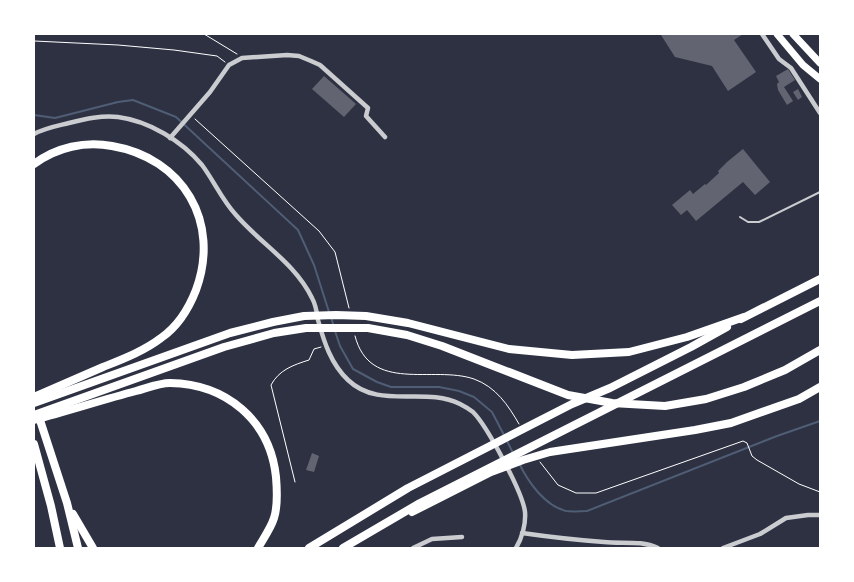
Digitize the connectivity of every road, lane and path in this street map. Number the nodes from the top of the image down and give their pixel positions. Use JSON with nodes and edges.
{"nodes":[{"id":1,"x":204,"y":34,"type":"edge"},
{"id":2,"x":762,"y":34,"type":"edge"},
{"id":3,"x":777,"y":34,"type":"edge"},
{"id":4,"x":793,"y":34,"type":"edge"},
{"id":5,"x":34,"y":41,"type":"edge"},
{"id":6,"x":242,"y":58,"type":"junction"},
{"id":7,"x":820,"y":63,"type":"edge"},
{"id":8,"x":229,"y":65,"type":"junction"},
{"id":9,"x":820,"y":79,"type":"edge"},
{"id":10,"x":820,"y":113,"type":"edge"},
{"id":11,"x":34,"y":134,"type":"edge"},
{"id":12,"x":385,"y":137,"type":"dead end"},
{"id":13,"x":170,"y":138,"type":"junction"},
{"id":14,"x":34,"y":164,"type":"edge"},
{"id":15,"x":820,"y":192,"type":"edge"},
{"id":16,"x":740,"y":217,"type":"dead end"},
{"id":17,"x":820,"y":279,"type":"edge"},
{"id":18,"x":820,"y":301,"type":"edge"},
{"id":19,"x":744,"y":317,"type":"junction"},
{"id":20,"x":820,"y":344,"type":"edge"},
{"id":21,"x":326,"y":345,"type":"junction"},
{"id":22,"x":820,"y":350,"type":"edge"},
{"id":23,"x":785,"y":370,"type":"junction"},
{"id":24,"x":820,"y":387,"type":"edge"},
{"id":25,"x":34,"y":397,"type":"edge"},
{"id":26,"x":43,"y":397,"type":"junction"},
{"id":27,"x":34,"y":403,"type":"edge"},
{"id":28,"x":48,"y":413,"type":"junction"},
{"id":29,"x":34,"y":415,"type":"edge"},
{"id":30,"x":34,"y":420,"type":"edge"},
{"id":31,"x":747,"y":443,"type":"dead end"},
{"id":32,"x":34,"y":444,"type":"edge"},
{"id":33,"x":490,"y":470,"type":"junction"},
{"id":34,"x":295,"y":482,"type":"dead end"},
{"id":35,"x":820,"y":492,"type":"edge"},
{"id":36,"x":67,"y":503,"type":"junction"},
{"id":37,"x":820,"y":515,"type":"edge"},
{"id":38,"x":522,"y":533,"type":"junction"},
{"id":39,"x":462,"y":537,"type":"dead end"},
{"id":40,"x":344,"y":547,"type":"edge"},
{"id":41,"x":60,"y":548,"type":"edge"},
{"id":42,"x":78,"y":548,"type":"edge"},
{"id":43,"x":93,"y":548,"type":"edge"},
{"id":44,"x":258,"y":548,"type":"edge"},
{"id":45,"x":309,"y":548,"type":"edge"},
{"id":46,"x":413,"y":548,"type":"edge"},
{"id":47,"x":516,"y":548,"type":"edge"},
{"id":48,"x":658,"y":548,"type":"edge"},
{"id":49,"x":724,"y":548,"type":"edge"}],
"edges":[{"from":1,"to":6,"type":"path"},
{"from":2,"to":10,"type":"street"},
{"from":3,"to":9,"type":"main road"},
{"from":4,"to":7,"type":"main road"},
{"from":5,"to":8,"type":"path"},
{"from":6,"to":8,"type":"street"},
{"from":6,"to":12,"type":"street"},
{"from":8,"to":13,"type":"street"},
{"from":11,"to":13,"type":"street"},
{"from":13,"to":21,"type":"street"},
{"from":14,"to":26,"type":"highway"},
{"from":15,"to":16,"type":"lane"},
{"from":17,"to":19,"type":"highway"},
{"from":18,"to":33,"type":"highway"},
{"from":19,"to":26,"type":"highway"},
{"from":19,"to":45,"type":"highway"},
{"from":20,"to":23,"type":"highway"},
{"from":21,"to":34,"type":"path"},
{"from":21,"to":38,"type":"street"},
{"from":22,"to":23,"type":"highway"},
{"from":23,"to":28,"type":"highway"},
{"from":24,"to":33,"type":"highway"},
{"from":25,"to":26,"type":"highway"},
{"from":26,"to":27,"type":"highway"},
{"from":27,"to":36,"type":"highway"},
{"from":28,"to":29,"type":"highway"},
{"from":28,"to":30,"type":"highway"},
{"from":28,"to":44,"type":"highway"},
{"from":31,"to":35,"type":"path"},
{"from":32,"to":41,"type":"highway"},
{"from":33,"to":40,"type":"highway"},
{"from":36,"to":42,"type":"highway"},
{"from":36,"to":43,"type":"highway"},
{"from":37,"to":49,"type":"street"},
{"from":38,"to":47,"type":"street"},
{"from":38,"to":48,"type":"street"},
{"from":39,"to":46,"type":"street"}]}
